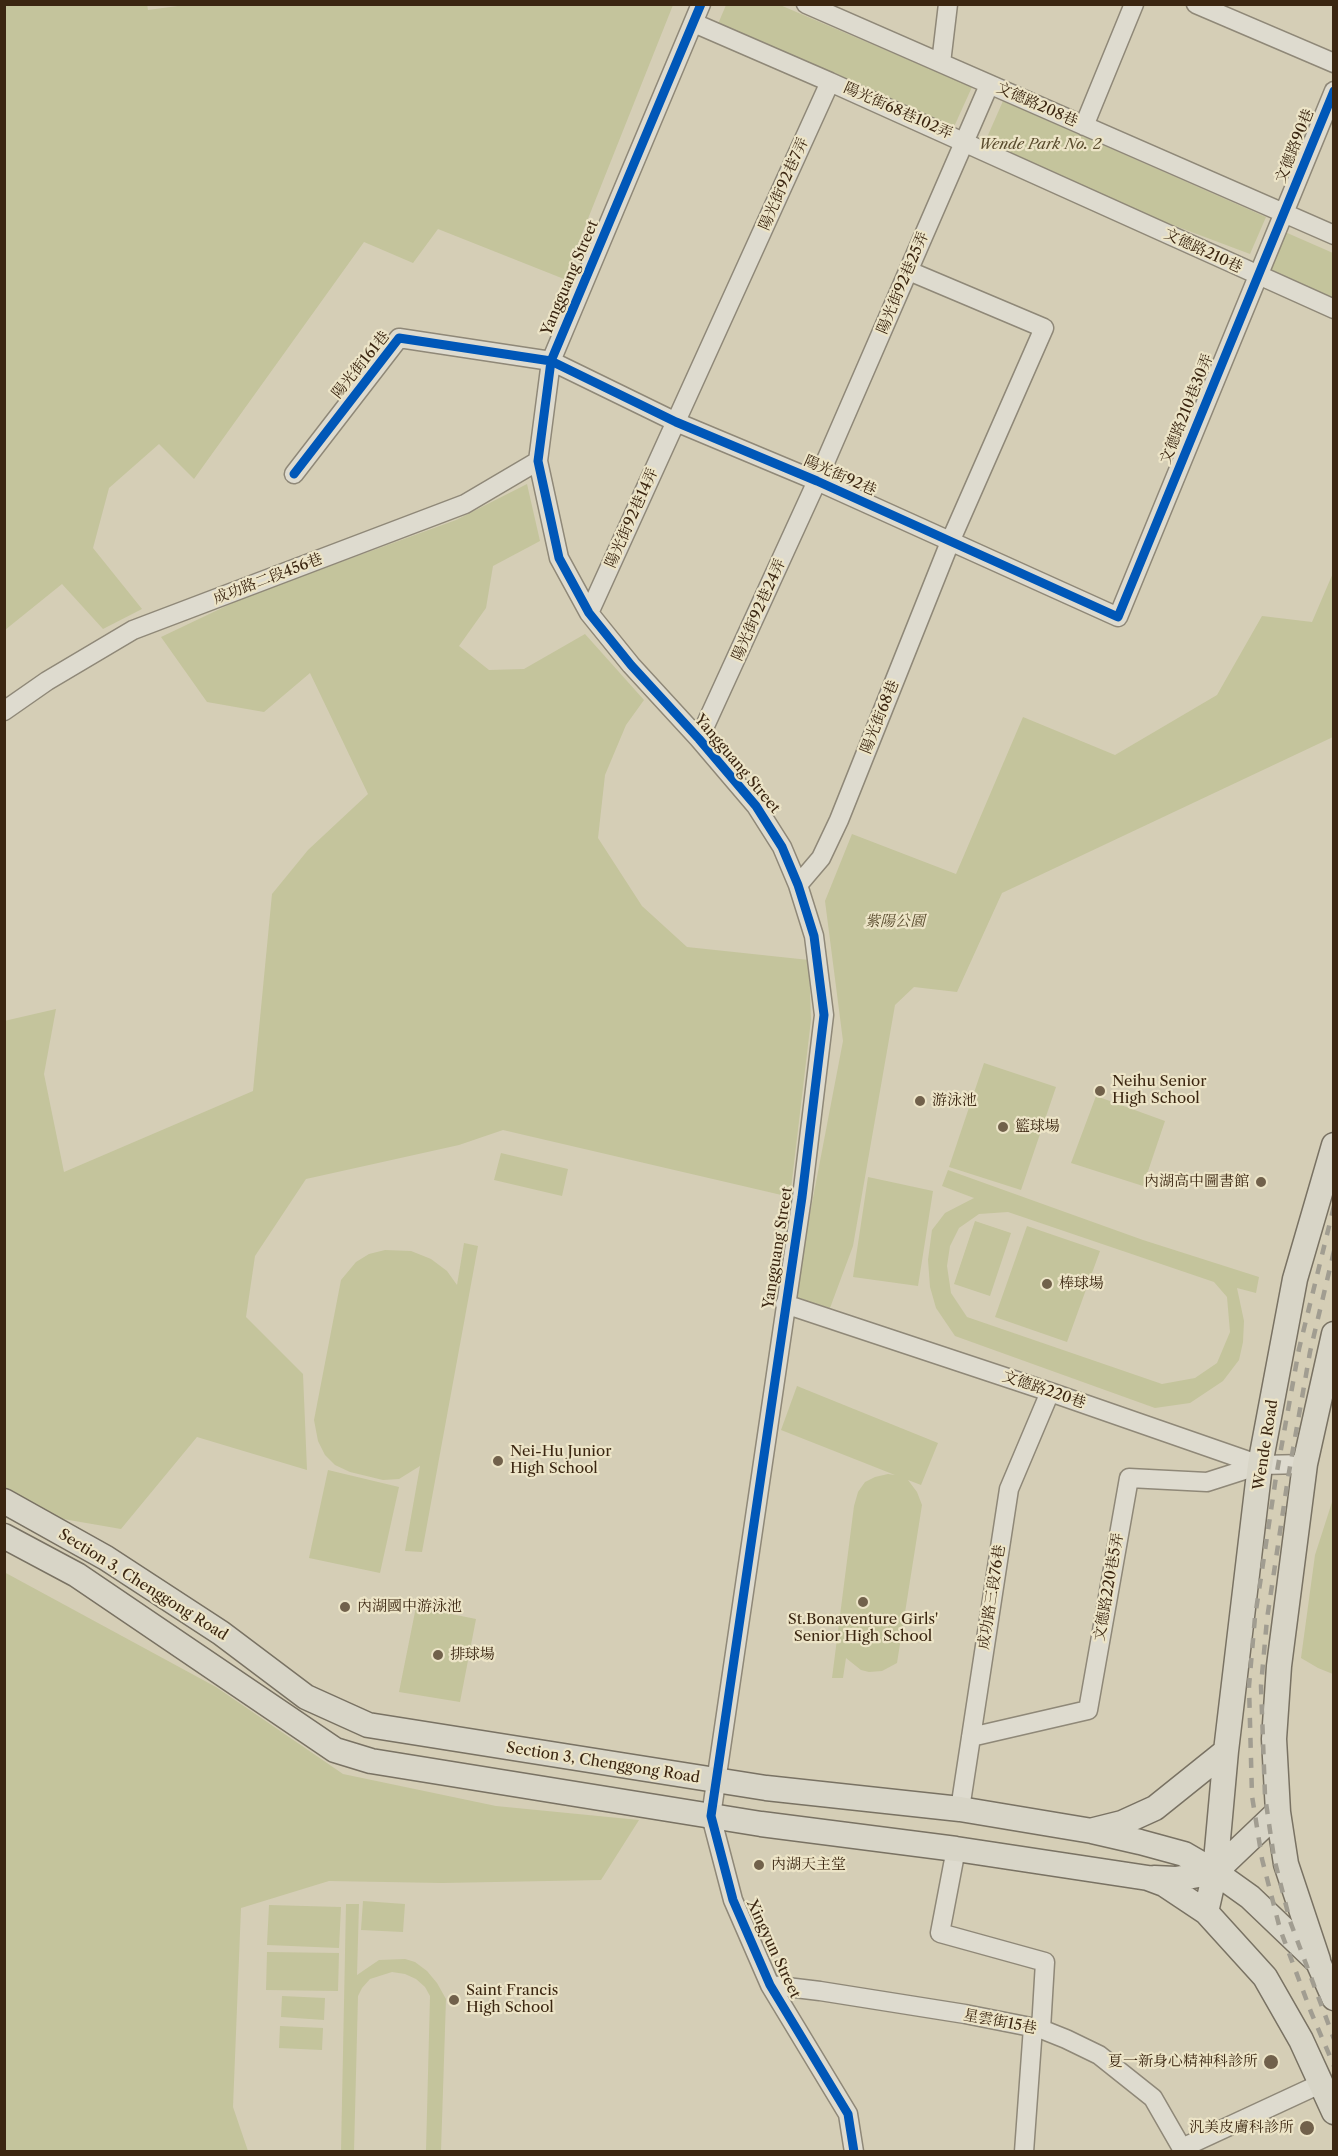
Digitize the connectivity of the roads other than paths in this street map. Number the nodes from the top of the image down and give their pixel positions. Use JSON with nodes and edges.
{"nodes":[{"id":1,"x":701,"y":4,"type":"edge"},
{"id":2,"x":806,"y":4,"type":"edge"},
{"id":3,"x":948,"y":4,"type":"edge"},
{"id":4,"x":1134,"y":4,"type":"edge"},
{"id":5,"x":1196,"y":4,"type":"edge"},
{"id":6,"x":694,"y":23,"type":"junction"},
{"id":7,"x":941,"y":63,"type":"junction"},
{"id":8,"x":1334,"y":63,"type":"edge"},
{"id":9,"x":831,"y":82,"type":"junction"},
{"id":10,"x":989,"y":84,"type":"junction"},
{"id":11,"x":1334,"y":91,"type":"edge"},
{"id":12,"x":1084,"y":126,"type":"junction"},
{"id":13,"x":965,"y":141,"type":"junction"},
{"id":14,"x":1283,"y":213,"type":"junction"},
{"id":15,"x":1139,"y":221,"type":"joint"},
{"id":16,"x":1334,"y":235,"type":"edge"},
{"id":17,"x":909,"y":271,"type":"junction"},
{"id":18,"x":1258,"y":276,"type":"junction"},
{"id":19,"x":1334,"y":309,"type":"edge"},
{"id":20,"x":551,"y":361,"type":"junction"},
{"id":21,"x":676,"y":422,"type":"junction"},
{"id":22,"x":538,"y":461,"type":"junction"},
{"id":23,"x":294,"y":474,"type":"dead end"},
{"id":24,"x":817,"y":481,"type":"junction"},
{"id":25,"x":950,"y":542,"type":"junction"},
{"id":26,"x":589,"y":613,"type":"junction"},
{"id":27,"x":1118,"y":617,"type":"joint"},
{"id":28,"x":4,"y":711,"type":"edge"},
{"id":29,"x":699,"y":739,"type":"junction"},
{"id":30,"x":798,"y":885,"type":"junction"},
{"id":31,"x":1334,"y":1145,"type":"edge"},
{"id":32,"x":785,"y":1304,"type":"junction"},
{"id":33,"x":1334,"y":1334,"type":"edge"},
{"id":34,"x":1050,"y":1392,"type":"junction"},
{"id":35,"x":1305,"y":1464,"type":"junction"},
{"id":36,"x":1260,"y":1466,"type":"junction"},
{"id":37,"x":9,"y":1503,"type":"edge"},
{"id":38,"x":4,"y":1536,"type":"edge"},
{"id":39,"x":971,"y":1737,"type":"junction"},
{"id":40,"x":1226,"y":1751,"type":"junction"},
{"id":41,"x":715,"y":1781,"type":"junction"},
{"id":42,"x":960,"y":1809,"type":"junction"},
{"id":43,"x":1278,"y":1812,"type":"junction"},
{"id":44,"x":711,"y":1816,"type":"junction"},
{"id":45,"x":1092,"y":1831,"type":"junction"},
{"id":46,"x":956,"y":1849,"type":"junction"},
{"id":47,"x":1215,"y":1872,"type":"junction"},
{"id":48,"x":1148,"y":1878,"type":"junction"},
{"id":49,"x":1206,"y":1912,"type":"junction"},
{"id":50,"x":1318,"y":1962,"type":"junction"},
{"id":51,"x":770,"y":1985,"type":"junction"},
{"id":52,"x":1334,"y":1998,"type":"edge"},
{"id":53,"x":1037,"y":2028,"type":"junction"},
{"id":54,"x":1320,"y":2084,"type":"junction"},
{"id":55,"x":1334,"y":2112,"type":"edge"},
{"id":56,"x":1183,"y":2150,"type":"edge"},
{"id":57,"x":854,"y":2151,"type":"edge"},
{"id":58,"x":1024,"y":2151,"type":"edge"}],
"edges":[{"from":1,"to":6,"type":"street","name":"Yangguang Street"},
{"from":2,"to":7,"type":"street","name":"文德路208巷"},
{"from":3,"to":7,"type":"street"},
{"from":4,"to":12,"type":"street"},
{"from":5,"to":8,"type":"street"},
{"from":6,"to":9,"type":"street"},
{"from":6,"to":20,"type":"street","name":"Yangguang Street"},
{"from":7,"to":10,"type":"street","name":"文德路208巷"},
{"from":9,"to":13,"type":"street","name":"陽光街68巷102弄"},
{"from":9,"to":21,"type":"street","name":"陽光街92巷7弄"},
{"from":10,"to":12,"type":"street","name":"文德路208巷"},
{"from":10,"to":13,"type":"street","name":"陽光街92巷25弄"},
{"from":11,"to":14,"type":"street","name":"文德路90巷"},
{"from":12,"to":14,"type":"street","name":"文德路208巷"},
{"from":13,"to":15,"type":"street","name":"陽光街68巷102弄"},
{"from":13,"to":17,"type":"street","name":"陽光街92巷25弄"},
{"from":14,"to":16,"type":"street","name":"文德路208巷"},
{"from":14,"to":18,"type":"street","name":"文德路210巷30弄"},
{"from":15,"to":18,"type":"street","name":"文德路210巷"},
{"from":17,"to":24,"type":"street","name":"陽光街92巷25弄"},
{"from":17,"to":25,"type":"street","name":"陽光街68巷"},
{"from":18,"to":19,"type":"street","name":"文德路210巷"},
{"from":18,"to":27,"type":"street","name":"文德路210巷30弄"},
{"from":20,"to":21,"type":"street","name":"陽光街92巷"},
{"from":20,"to":22,"type":"street","name":"Yangguang Street"},
{"from":20,"to":23,"type":"street","name":"陽光街161巷"},
{"from":21,"to":24,"type":"street","name":"陽光街92巷"},
{"from":21,"to":26,"type":"street","name":"陽光街92巷14弄"},
{"from":22,"to":26,"type":"street","name":"Yangguang Street"},
{"from":22,"to":28,"type":"street","name":"成功路二段456巷"},
{"from":24,"to":25,"type":"street","name":"陽光街92巷"},
{"from":24,"to":29,"type":"street","name":"陽光街92巷24弄"},
{"from":25,"to":27,"type":"street","name":"陽光街92巷"},
{"from":25,"to":30,"type":"street","name":"陽光街68巷"},
{"from":26,"to":29,"type":"street","name":"Yangguang Street"},
{"from":29,"to":30,"type":"street","name":"Yangguang Street"},
{"from":30,"to":32,"type":"street","name":"Yangguang Street"},
{"from":31,"to":36,"type":"main road","name":"Wende Road"},
{"from":32,"to":34,"type":"street","name":"文德路220巷"},
{"from":32,"to":41,"type":"street","name":"Yangguang Street"},
{"from":33,"to":35,"type":"main road"},
{"from":34,"to":36,"type":"street","name":"文德路220巷"},
{"from":34,"to":39,"type":"street","name":"成功路三段76巷"},
{"from":35,"to":36,"type":"street","name":"文德路220巷"},
{"from":35,"to":43,"type":"main road"},
{"from":36,"to":39,"type":"street","name":"文德路220巷5弄"},
{"from":36,"to":40,"type":"main road","name":"Wende Road"},
{"from":37,"to":41,"type":"main road","name":"Section 3, Chenggong Road"},
{"from":38,"to":44,"type":"main road","name":"Section 3, Chenggong Road"},
{"from":39,"to":42,"type":"street","name":"成功路三段76巷"},
{"from":40,"to":45,"type":"main road"},
{"from":40,"to":47,"type":"main road","name":"Wende Road"},
{"from":41,"to":42,"type":"main road","name":"Section 3, Chenggong Road"},
{"from":41,"to":44,"type":"street","name":"Xingyun Street"},
{"from":42,"to":45,"type":"main road","name":"Section 3, Chenggong Road"},
{"from":43,"to":47,"type":"main road"},
{"from":43,"to":50,"type":"main road"},
{"from":44,"to":46,"type":"main road","name":"Section 3, Chenggong Road"},
{"from":44,"to":51,"type":"street","name":"Xingyun Street"},
{"from":45,"to":47,"type":"main road","name":"Section 3, Chenggong Road"},
{"from":46,"to":48,"type":"main road","name":"Section 3, Chenggong Road"},
{"from":46,"to":53,"type":"street"},
{"from":47,"to":48,"type":"main road"},
{"from":47,"to":49,"type":"main road","name":"Wende Road"},
{"from":47,"to":50,"type":"main road","name":"Section 3, Chenggong Road"},
{"from":48,"to":49,"type":"main road","name":"Section 3, Chenggong Road"},
{"from":49,"to":54,"type":"main road","name":"Section 3, Chenggong Road"},
{"from":50,"to":52,"type":"main road","name":"Section 3, Chenggong Road"},
{"from":51,"to":53,"type":"street","name":"星雲街15巷"},
{"from":51,"to":57,"type":"street","name":"Xingyun Street"},
{"from":53,"to":56,"type":"street","name":"星雲街15巷"},
{"from":53,"to":58,"type":"street"},
{"from":54,"to":55,"type":"main road","name":"Section 3, Chenggong Road"},
{"from":54,"to":56,"type":"street"}]}
